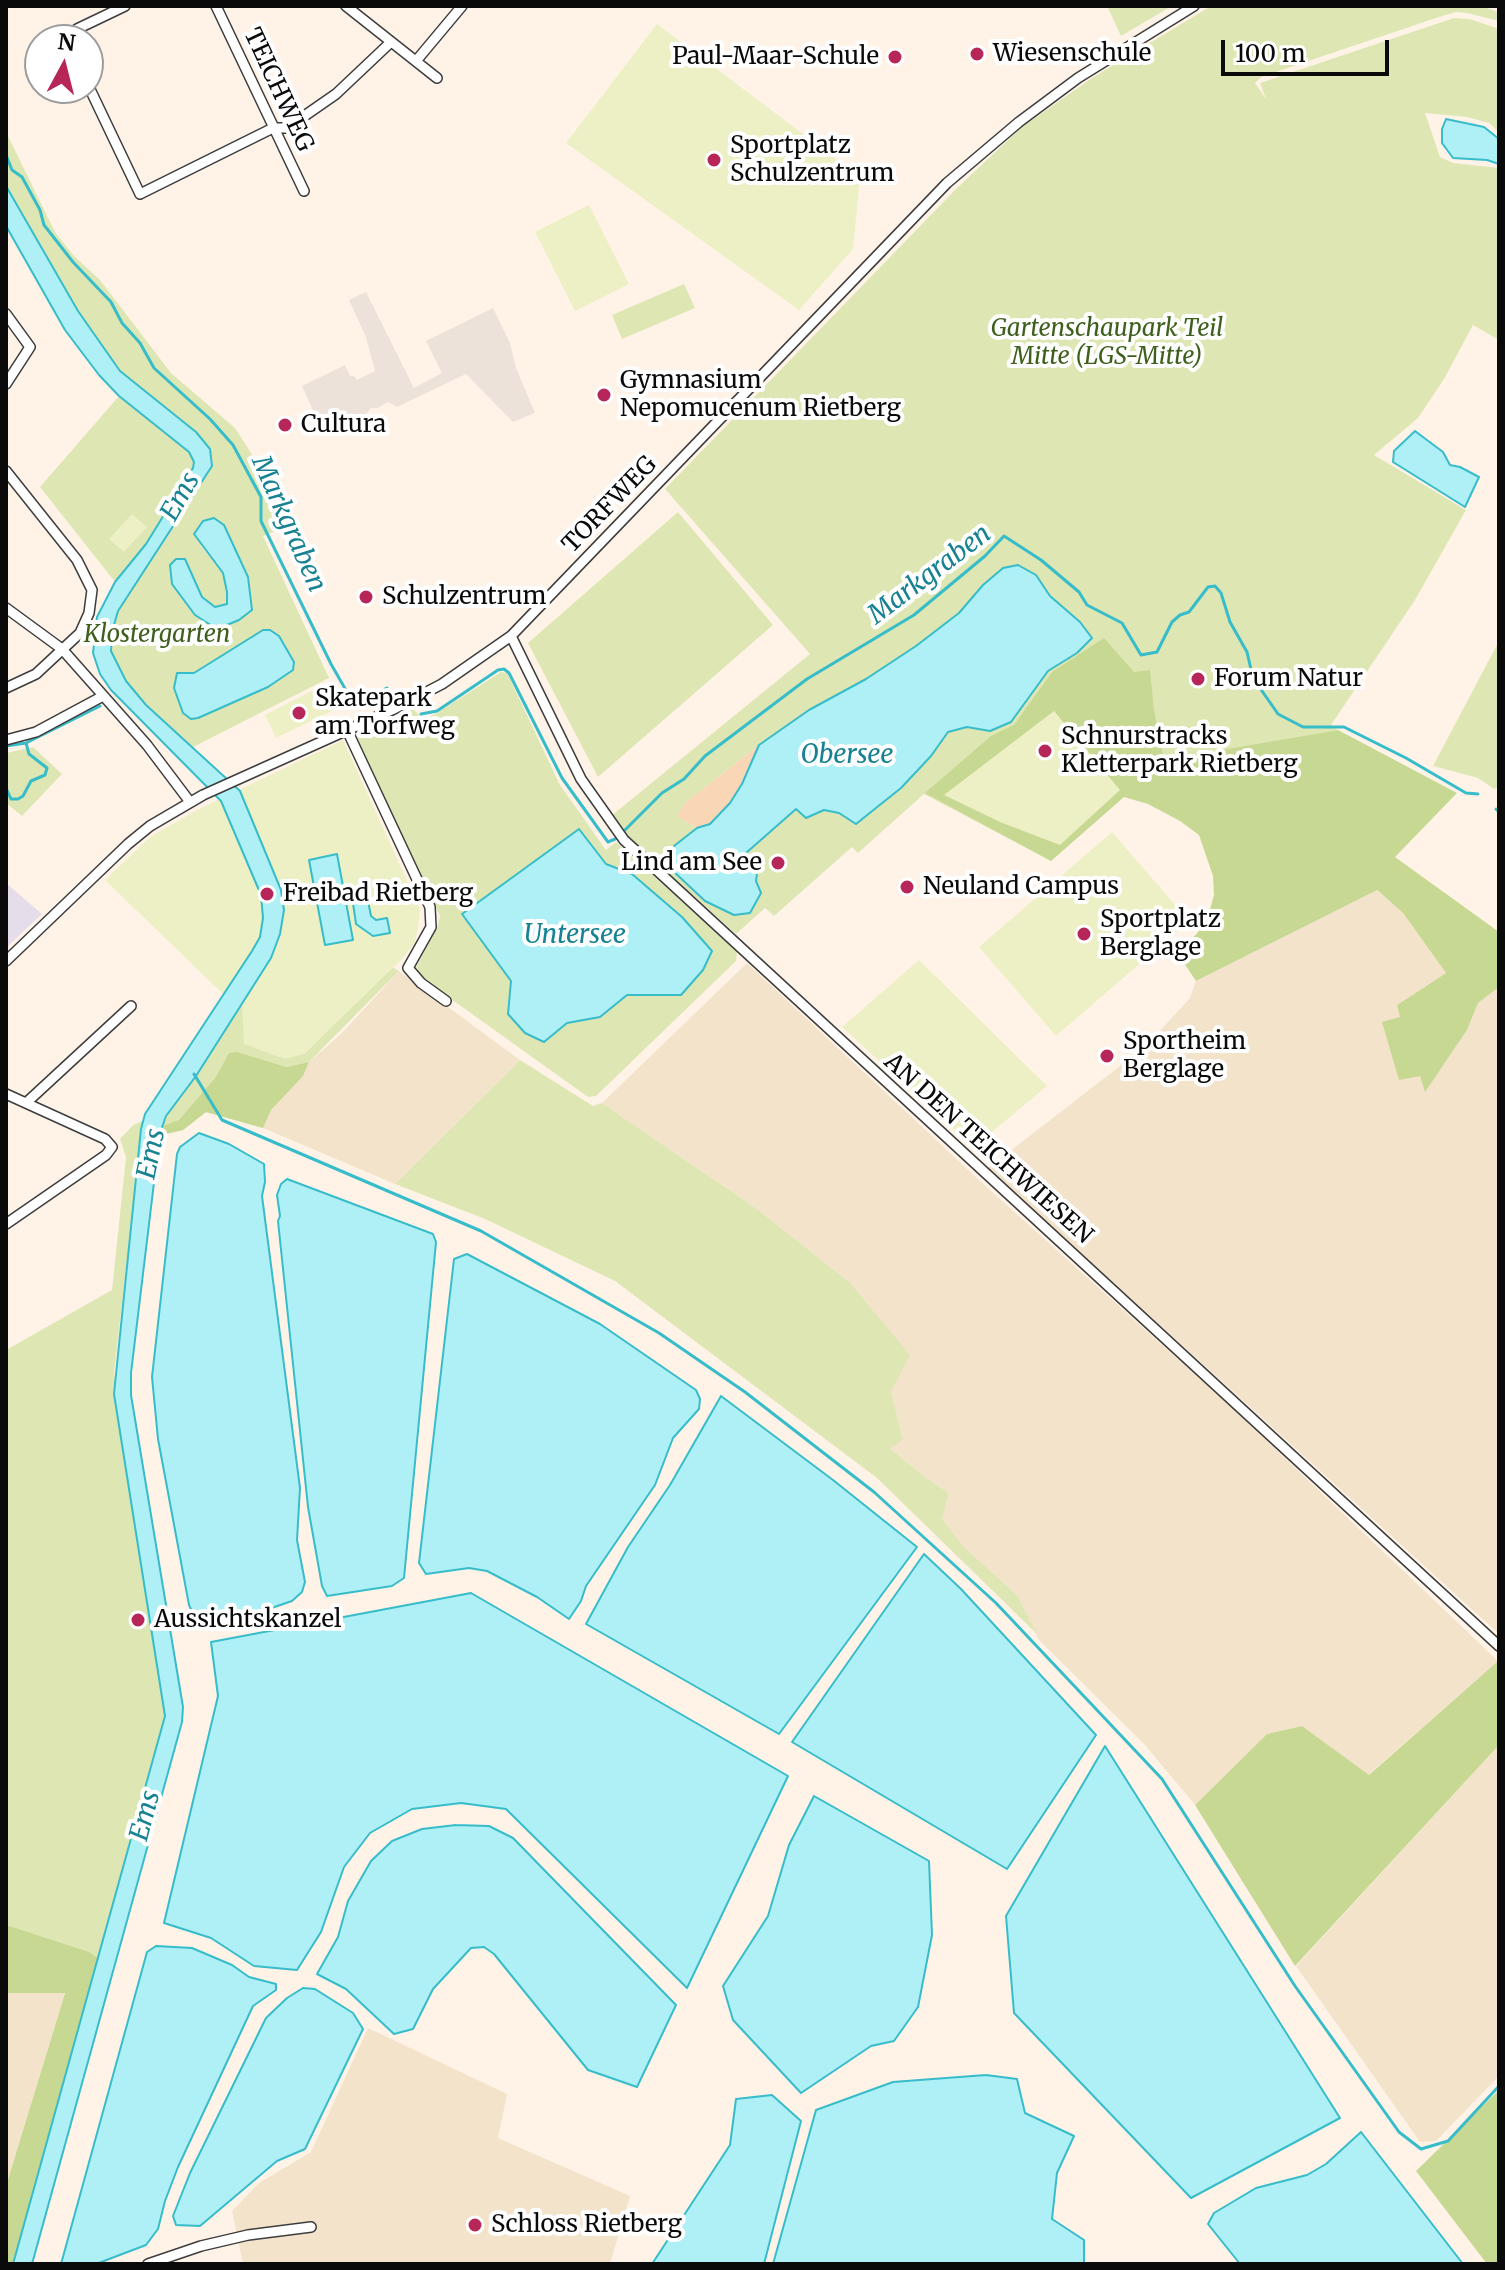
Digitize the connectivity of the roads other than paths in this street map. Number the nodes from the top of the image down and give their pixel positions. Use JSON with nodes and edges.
{"nodes":[{"id":1,"x":125,"y":6,"type":"edge"},
{"id":2,"x":216,"y":6,"type":"edge"},
{"id":3,"x":346,"y":6,"type":"edge"},
{"id":4,"x":462,"y":6,"type":"edge"},
{"id":5,"x":1194,"y":6,"type":"edge"},
{"id":6,"x":87,"y":24,"type":"edge"},
{"id":7,"x":391,"y":42,"type":"junction"},
{"id":8,"x":416,"y":61,"type":"junction"},
{"id":9,"x":437,"y":78,"type":"dead end"},
{"id":10,"x":97,"y":104,"type":"edge"},
{"id":11,"x":273,"y":128,"type":"junction"},
{"id":12,"x":304,"y":191,"type":"dead end"},
{"id":13,"x":6,"y":314,"type":"edge"},
{"id":14,"x":6,"y":384,"type":"edge"},
{"id":15,"x":6,"y":471,"type":"edge"},
{"id":16,"x":6,"y":608,"type":"edge"},
{"id":17,"x":511,"y":636,"type":"junction"},
{"id":18,"x":62,"y":649,"type":"junction"},
{"id":19,"x":6,"y":688,"type":"edge"},
{"id":20,"x":103,"y":696,"type":"junction"},
{"id":21,"x":347,"y":730,"type":"junction"},
{"id":22,"x":6,"y":740,"type":"edge"},
{"id":23,"x":187,"y":798,"type":"junction"},
{"id":24,"x":6,"y":961,"type":"edge"},
{"id":25,"x":446,"y":1001,"type":"dead end"},
{"id":26,"x":131,"y":1006,"type":"dead end"},
{"id":27,"x":6,"y":1094,"type":"edge"},
{"id":28,"x":26,"y":1103,"type":"junction"},
{"id":29,"x":6,"y":1224,"type":"edge"},
{"id":30,"x":1499,"y":1646,"type":"edge"},
{"id":31,"x":311,"y":2227,"type":"dead end"},
{"id":32,"x":148,"y":2264,"type":"edge"}],
"edges":[{"from":1,"to":6,"type":"street"},
{"from":2,"to":11,"type":"street","name":"TEICHWEG"},
{"from":3,"to":7,"type":"street"},
{"from":4,"to":8,"type":"street"},
{"from":5,"to":17,"type":"street","name":"TORFWEG"},
{"from":7,"to":8,"type":"street"},
{"from":7,"to":11,"type":"street"},
{"from":8,"to":9,"type":"street"},
{"from":10,"to":11,"type":"street"},
{"from":11,"to":12,"type":"street","name":"TEICHWEG"},
{"from":13,"to":14,"type":"street"},
{"from":15,"to":18,"type":"street"},
{"from":16,"to":18,"type":"street"},
{"from":17,"to":21,"type":"street","name":"TORFWEG"},
{"from":17,"to":30,"type":"street","name":"AN DEN TEICHWIESEN"},
{"from":18,"to":19,"type":"street"},
{"from":18,"to":20,"type":"street"},
{"from":20,"to":22,"type":"street"},
{"from":20,"to":23,"type":"street"},
{"from":21,"to":23,"type":"street","name":"TORFWEG"},
{"from":21,"to":25,"type":"street"},
{"from":23,"to":24,"type":"street","name":"TORFWEG"},
{"from":26,"to":28,"type":"street"},
{"from":27,"to":28,"type":"street"},
{"from":28,"to":29,"type":"street"},
{"from":31,"to":32,"type":"street"}]}
